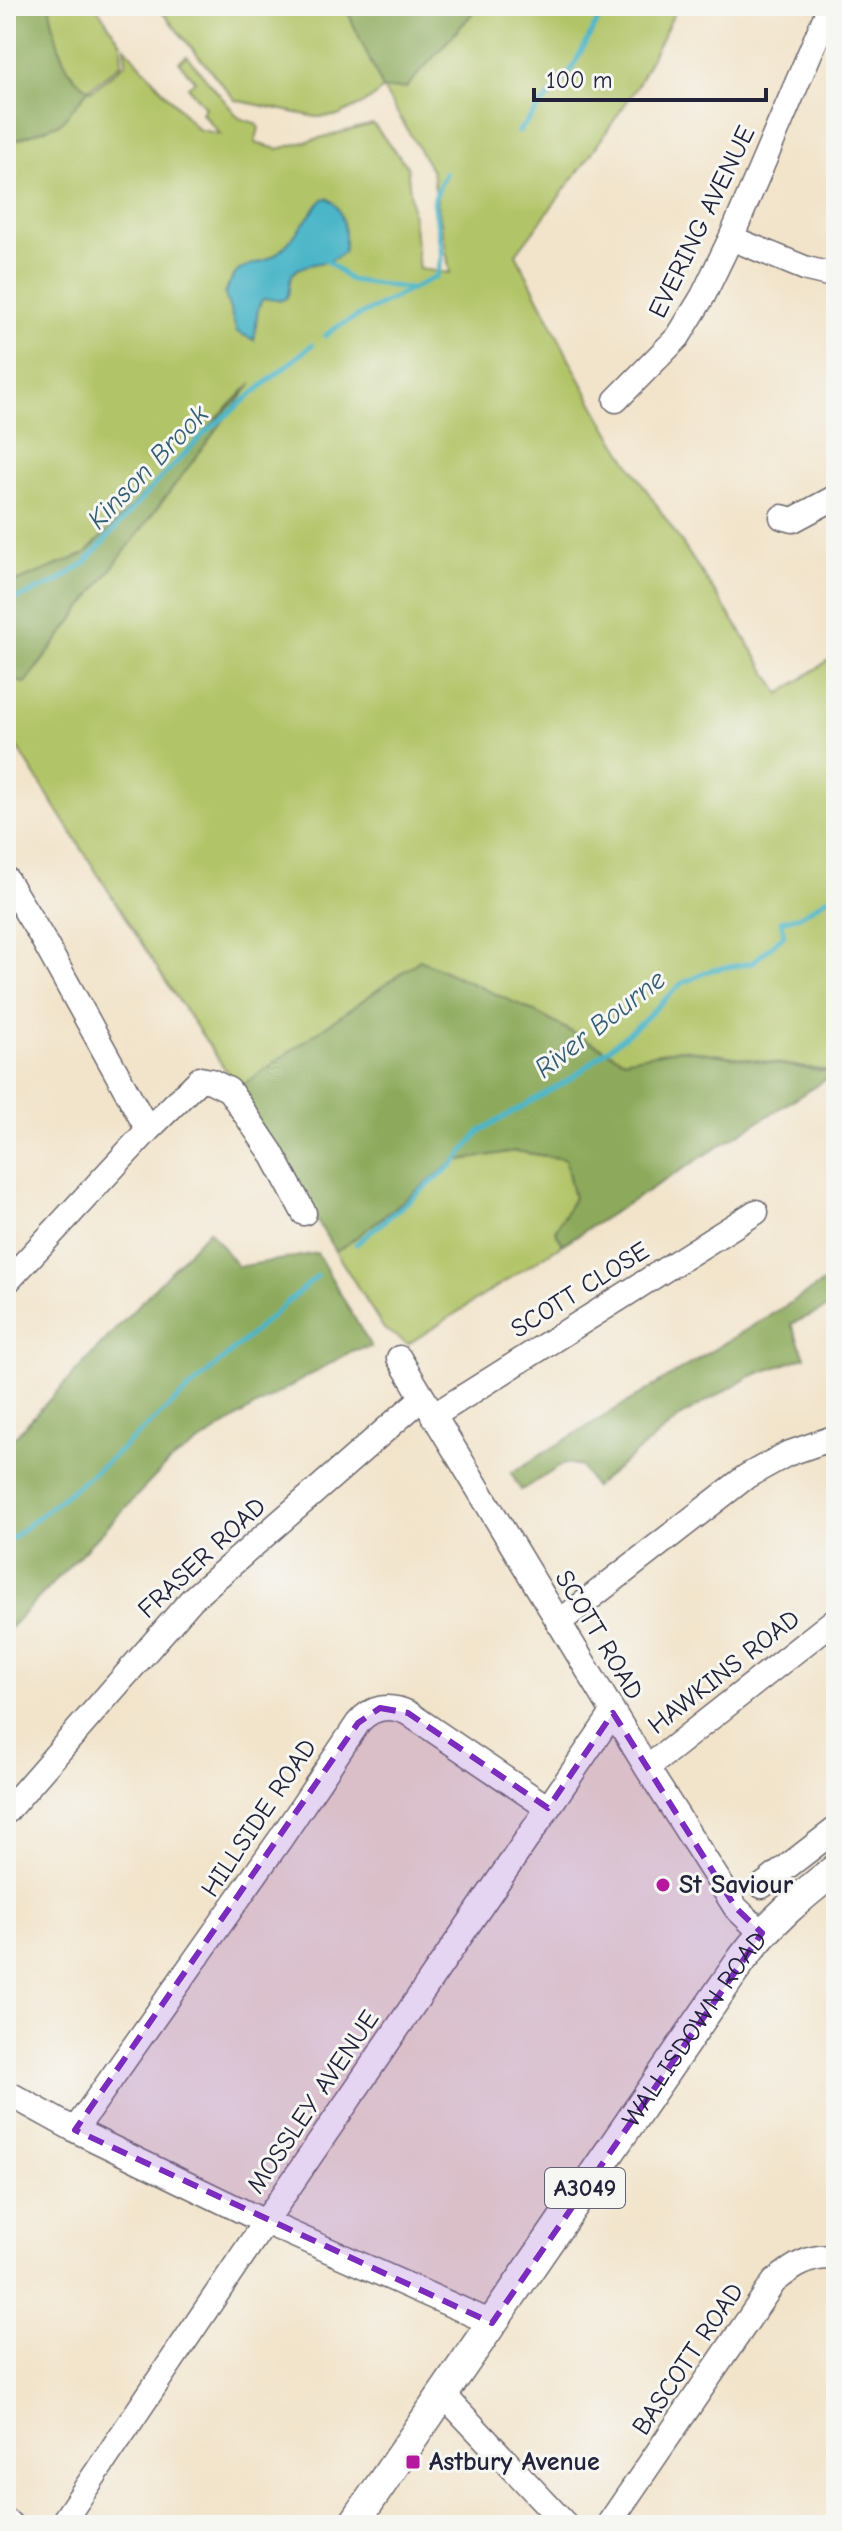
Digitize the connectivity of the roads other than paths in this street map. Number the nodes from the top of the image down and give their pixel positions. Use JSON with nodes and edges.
{"nodes":[{"id":1,"x":830,"y":6,"type":"edge"},
{"id":2,"x":731,"y":238,"type":"junction"},
{"id":3,"x":836,"y":276,"type":"edge"},
{"id":4,"x":616,"y":400,"type":"dead end"},
{"id":5,"x":836,"y":497,"type":"edge"},
{"id":6,"x":782,"y":517,"type":"dead end"},
{"id":7,"x":7,"y":884,"type":"edge"},
{"id":8,"x":148,"y":1130,"type":"junction"},
{"id":9,"x":756,"y":1212,"type":"dead end"},
{"id":10,"x":304,"y":1213,"type":"dead end"},
{"id":11,"x":6,"y":1283,"type":"edge"},
{"id":12,"x":399,"y":1358,"type":"dead end"},
{"id":13,"x":428,"y":1407,"type":"junction"},
{"id":14,"x":836,"y":1437,"type":"edge"},
{"id":15,"x":836,"y":1619,"type":"edge"},
{"id":16,"x":558,"y":1623,"type":"junction"},
{"id":17,"x":613,"y":1713,"type":"junction"},
{"id":18,"x":647,"y":1768,"type":"junction"},
{"id":19,"x":548,"y":1808,"type":"junction"},
{"id":20,"x":6,"y":1812,"type":"edge"},
{"id":21,"x":836,"y":1829,"type":"edge"},
{"id":22,"x":836,"y":1869,"type":"edge"},
{"id":23,"x":762,"y":1886,"type":"dead end"},
{"id":24,"x":762,"y":1933,"type":"junction"},
{"id":25,"x":6,"y":2092,"type":"edge"},
{"id":26,"x":75,"y":2130,"type":"junction"},
{"id":27,"x":265,"y":2222,"type":"junction"},
{"id":28,"x":836,"y":2258,"type":"edge"},
{"id":29,"x":492,"y":2323,"type":"junction"},
{"id":30,"x":443,"y":2394,"type":"junction"},
{"id":31,"x":6,"y":2521,"type":"edge"},
{"id":32,"x":11,"y":2525,"type":"edge"},
{"id":33,"x":61,"y":2525,"type":"edge"},
{"id":34,"x":353,"y":2525,"type":"edge"},
{"id":35,"x":566,"y":2525,"type":"edge"},
{"id":36,"x":608,"y":2525,"type":"edge"}],
"edges":[{"from":1,"to":2,"type":"street","name":"EVERING AVENUE"},
{"from":2,"to":3,"type":"street"},
{"from":2,"to":4,"type":"street","name":"EVERING AVENUE"},
{"from":5,"to":6,"type":"street"},
{"from":7,"to":8,"type":"street"},
{"from":8,"to":10,"type":"street"},
{"from":8,"to":11,"type":"street"},
{"from":9,"to":13,"type":"street","name":"SCOTT CLOSE"},
{"from":12,"to":13,"type":"street","name":"SCOTT ROAD"},
{"from":13,"to":16,"type":"street","name":"SCOTT ROAD"},
{"from":13,"to":20,"type":"street","name":"FRASER ROAD"},
{"from":14,"to":16,"type":"street"},
{"from":15,"to":18,"type":"street","name":"HAWKINS ROAD"},
{"from":16,"to":17,"type":"street","name":"SCOTT ROAD"},
{"from":17,"to":18,"type":"street","name":"SCOTT ROAD"},
{"from":17,"to":19,"type":"street","name":"MOSSLEY AVENUE"},
{"from":18,"to":24,"type":"street","name":"SCOTT ROAD"},
{"from":19,"to":26,"type":"street","name":"HILLSIDE ROAD"},
{"from":19,"to":27,"type":"street","name":"MOSSLEY AVENUE"},
{"from":21,"to":23,"type":"street"},
{"from":22,"to":24,"type":"main road","name":"WALLISDOWN ROAD","number":"A3049"},
{"from":24,"to":29,"type":"main road","name":"WALLISDOWN ROAD","number":"A3049"},
{"from":25,"to":26,"type":"street"},
{"from":26,"to":27,"type":"street"},
{"from":27,"to":29,"type":"street"},
{"from":27,"to":33,"type":"street","name":"MOSSLEY AVENUE"},
{"from":28,"to":36,"type":"street","name":"BASCOTT ROAD"},
{"from":29,"to":30,"type":"main road","name":"WALLISDOWN ROAD","number":"A3049"},
{"from":30,"to":34,"type":"main road","name":"WALLISDOWN ROAD","number":"A3049"},
{"from":30,"to":35,"type":"street"},
{"from":31,"to":32,"type":"street"}]}
